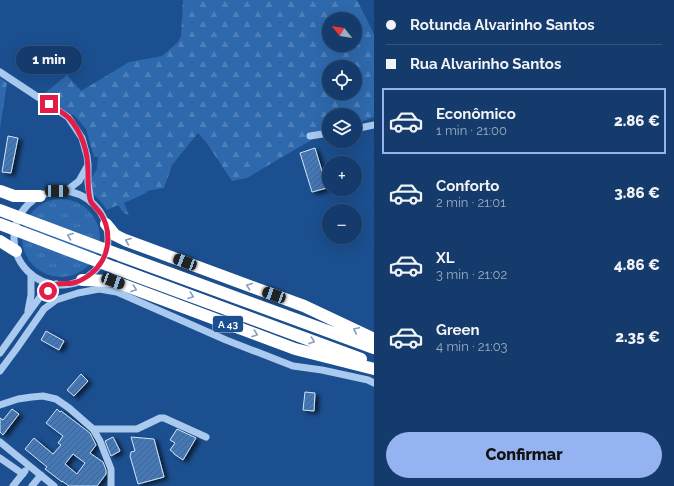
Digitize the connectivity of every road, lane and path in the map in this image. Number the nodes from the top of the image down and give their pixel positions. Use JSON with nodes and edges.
{"nodes":[{"id":1,"x":0,"y":72,"type":"edge"},
{"id":2,"x":374,"y":125,"type":"edge"},
{"id":3,"x":362,"y":127,"type":"edge"},
{"id":4,"x":322,"y":134,"type":"edge"},
{"id":5,"x":310,"y":136,"type":"dead end"},
{"id":6,"x":88,"y":165,"type":"junction"},
{"id":7,"x":0,"y":191,"type":"edge"},
{"id":8,"x":66,"y":191,"type":"junction"},
{"id":9,"x":40,"y":196,"type":"junction"},
{"id":10,"x":91,"y":202,"type":"junction"},
{"id":11,"x":0,"y":210,"type":"edge"},
{"id":12,"x":0,"y":224,"type":"edge"},
{"id":13,"x":106,"y":224,"type":"junction"},
{"id":14,"x":0,"y":241,"type":"edge"},
{"id":15,"x":16,"y":251,"type":"junction"},
{"id":16,"x":31,"y":274,"type":"junction"},
{"id":17,"x":82,"y":280,"type":"junction"},
{"id":18,"x":56,"y":284,"type":"junction"},
{"id":19,"x":27,"y":315,"type":"junction"},
{"id":20,"x":374,"y":339,"type":"edge"},
{"id":21,"x":374,"y":348,"type":"edge"},
{"id":22,"x":0,"y":352,"type":"edge"},
{"id":23,"x":374,"y":364,"type":"edge"},
{"id":24,"x":374,"y":369,"type":"edge"},
{"id":25,"x":0,"y":371,"type":"edge"},
{"id":26,"x":374,"y":383,"type":"edge"},
{"id":27,"x":0,"y":405,"type":"edge"},
{"id":28,"x":93,"y":429,"type":"junction"},
{"id":29,"x":206,"y":437,"type":"dead end"},
{"id":30,"x":0,"y":442,"type":"edge"},
{"id":31,"x":0,"y":458,"type":"edge"},
{"id":32,"x":29,"y":466,"type":"junction"},
{"id":33,"x":23,"y":474,"type":"junction"},
{"id":34,"x":41,"y":475,"type":"junction"},
{"id":35,"x":13,"y":486,"type":"edge"},
{"id":36,"x":32,"y":486,"type":"edge"},
{"id":37,"x":54,"y":486,"type":"edge"},
{"id":38,"x":111,"y":486,"type":"edge"}],
"edges":[{"from":1,"to":6,"type":"street"},
{"from":2,"to":3,"type":"street"},
{"from":4,"to":5,"type":"street"},
{"from":6,"to":8,"type":"street"},
{"from":6,"to":10,"type":"street"},
{"from":7,"to":9,"type":"highway"},
{"from":8,"to":9,"type":"street"},
{"from":8,"to":10,"type":"street"},
{"from":9,"to":15,"type":"street"},
{"from":10,"to":13,"type":"street"},
{"from":21,"to":11,"type":"highway","number":"A 43","one_way":true,"bridge":true},
{"from":12,"to":23,"type":"highway","number":"A 43","one_way":true,"bridge":true},
{"from":13,"to":17,"type":"street"},
{"from":20,"to":13,"type":"highway","one_way":true},
{"from":14,"to":15,"type":"highway"},
{"from":15,"to":16,"type":"street"},
{"from":16,"to":18,"type":"street"},
{"from":16,"to":19,"type":"street"},
{"from":17,"to":18,"type":"street"},
{"from":17,"to":24,"type":"highway","number":"A 43","one_way":true},
{"from":18,"to":19,"type":"street"},
{"from":19,"to":22,"type":"street"},
{"from":25,"to":26,"type":"street"},
{"from":27,"to":28,"type":"street"},
{"from":28,"to":29,"type":"street"},
{"from":28,"to":38,"type":"street"},
{"from":30,"to":32,"type":"street"},
{"from":31,"to":33,"type":"street"},
{"from":32,"to":33,"type":"street"},
{"from":32,"to":34,"type":"street"},
{"from":33,"to":35,"type":"street"},
{"from":34,"to":36,"type":"street"},
{"from":34,"to":37,"type":"street"}]}
